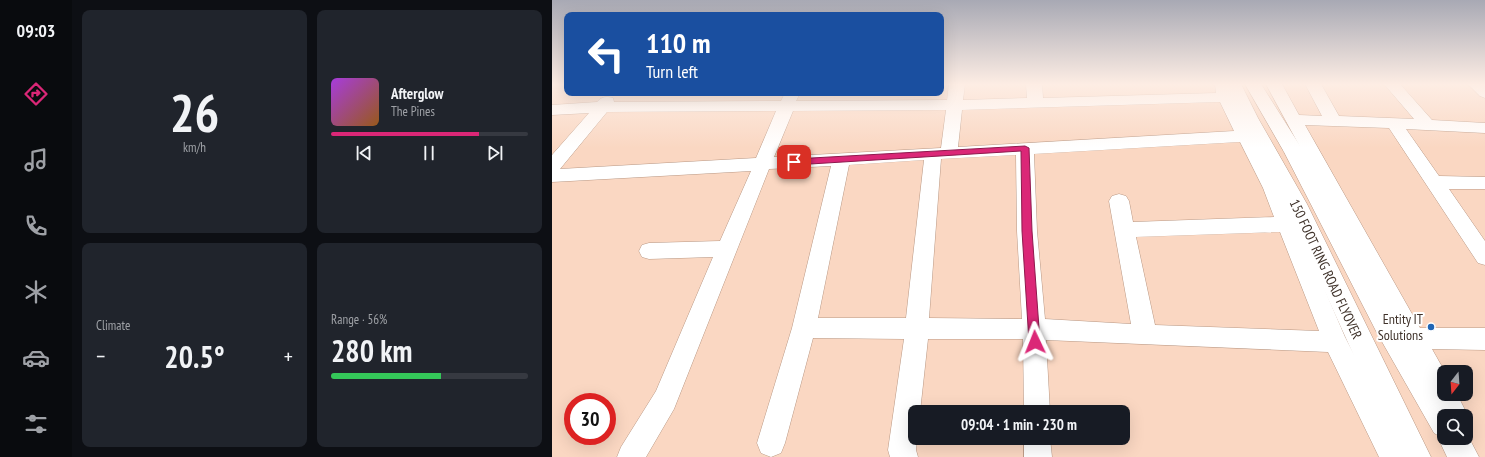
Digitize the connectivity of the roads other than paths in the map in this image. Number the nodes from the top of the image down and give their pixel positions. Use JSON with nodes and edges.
{"nodes":[{"id":1,"x":624,"y":105,"type":"edge"},
{"id":2,"x":787,"y":105,"type":"edge"},
{"id":3,"x":955,"y":105,"type":"edge"},
{"id":4,"x":1233,"y":105,"type":"edge"},
{"id":5,"x":1240,"y":105,"type":"edge"},
{"id":6,"x":1266,"y":105,"type":"edge"},
{"id":7,"x":1285,"y":105,"type":"edge"},
{"id":8,"x":1325,"y":105,"type":"edge"},
{"id":9,"x":1411,"y":105,"type":"edge"},
{"id":10,"x":602,"y":107,"type":"junction"},
{"id":11,"x":552,"y":110,"type":"edge"},
{"id":12,"x":1293,"y":120,"type":"junction"},
{"id":13,"x":1333,"y":121,"type":"junction"},
{"id":14,"x":1394,"y":123,"type":"junction"},
{"id":15,"x":1427,"y":124,"type":"junction"},
{"id":16,"x":1485,"y":128,"type":"edge"},
{"id":17,"x":1245,"y":136,"type":"junction"},
{"id":18,"x":1025,"y":148,"type":"junction"},
{"id":19,"x":941,"y":153,"type":"junction"},
{"id":20,"x":841,"y":159,"type":"junction"},
{"id":21,"x":763,"y":164,"type":"junction"},
{"id":22,"x":552,"y":167,"type":"edge"},
{"id":23,"x":552,"y":176,"type":"edge"},
{"id":24,"x":1434,"y":182,"type":"junction"},
{"id":25,"x":1485,"y":183,"type":"edge"},
{"id":26,"x":1120,"y":201,"type":"dead end"},
{"id":27,"x":1287,"y":224,"type":"junction"},
{"id":28,"x":1125,"y":230,"type":"junction"},
{"id":29,"x":728,"y":250,"type":"junction"},
{"id":30,"x":649,"y":251,"type":"dead end"},
{"id":31,"x":1485,"y":257,"type":"edge"},
{"id":32,"x":804,"y":328,"type":"junction"},
{"id":33,"x":917,"y":328,"type":"junction"},
{"id":34,"x":1034,"y":329,"type":"junction"},
{"id":35,"x":1145,"y":335,"type":"junction"},
{"id":36,"x":1414,"y":338,"type":"junction"},
{"id":37,"x":1485,"y":339,"type":"edge"},
{"id":38,"x":1335,"y":342,"type":"junction"},
{"id":39,"x":1037,"y":405,"type":"edge"},
{"id":40,"x":1441,"y":409,"type":"edge"},
{"id":41,"x":1442,"y":409,"type":"edge"},
{"id":42,"x":771,"y":444,"type":"dead end"},
{"id":43,"x":1038,"y":445,"type":"edge"},
{"id":44,"x":1457,"y":445,"type":"edge"},
{"id":45,"x":1470,"y":445,"type":"edge"},
{"id":46,"x":631,"y":457,"type":"edge"},
{"id":47,"x":904,"y":457,"type":"edge"},
{"id":48,"x":1038,"y":457,"type":"edge"},
{"id":49,"x":1393,"y":457,"type":"edge"},
{"id":50,"x":1416,"y":457,"type":"edge"},
{"id":51,"x":1464,"y":457,"type":"edge"},
{"id":52,"x":1475,"y":457,"type":"edge"}],
"edges":[{"from":1,"to":10,"type":"street"},
{"from":2,"to":21,"type":"street"},
{"from":3,"to":19,"type":"street"},
{"from":4,"to":17,"type":"street"},
{"from":5,"to":50,"type":"highway","name":"150 FOOT RING ROAD FLYOVER"},
{"from":6,"to":40,"type":"highway","name":"150 FOOT RING ROAD FLYOVER"},
{"from":7,"to":12,"type":"street"},
{"from":8,"to":13,"type":"street"},
{"from":9,"to":15,"type":"street"},
{"from":10,"to":11,"type":"street"},
{"from":10,"to":22,"type":"street"},
{"from":12,"to":13,"type":"street"},
{"from":12,"to":36,"type":"street"},
{"from":13,"to":14,"type":"street"},
{"from":14,"to":15,"type":"street"},
{"from":14,"to":24,"type":"street"},
{"from":15,"to":16,"type":"street"},
{"from":17,"to":18,"type":"street"},
{"from":17,"to":27,"type":"street"},
{"from":18,"to":19,"type":"street"},
{"from":18,"to":34,"type":"street"},
{"from":19,"to":20,"type":"street"},
{"from":19,"to":33,"type":"street"},
{"from":20,"to":21,"type":"street"},
{"from":20,"to":32,"type":"street"},
{"from":21,"to":23,"type":"street"},
{"from":21,"to":29,"type":"street"},
{"from":24,"to":25,"type":"street"},
{"from":24,"to":31,"type":"street"},
{"from":26,"to":28,"type":"street"},
{"from":27,"to":28,"type":"street"},
{"from":27,"to":38,"type":"street"},
{"from":28,"to":35,"type":"street"},
{"from":29,"to":30,"type":"street"},
{"from":29,"to":46,"type":"street"},
{"from":32,"to":33,"type":"street"},
{"from":32,"to":42,"type":"street"},
{"from":33,"to":34,"type":"street"},
{"from":33,"to":47,"type":"street"},
{"from":34,"to":35,"type":"street"},
{"from":34,"to":39,"type":"street"},
{"from":35,"to":38,"type":"street"},
{"from":36,"to":37,"type":"street"},
{"from":36,"to":41,"type":"street"},
{"from":38,"to":49,"type":"street"},
{"from":43,"to":48,"type":"street"},
{"from":44,"to":51,"type":"highway"},
{"from":45,"to":52,"type":"street"}]}
